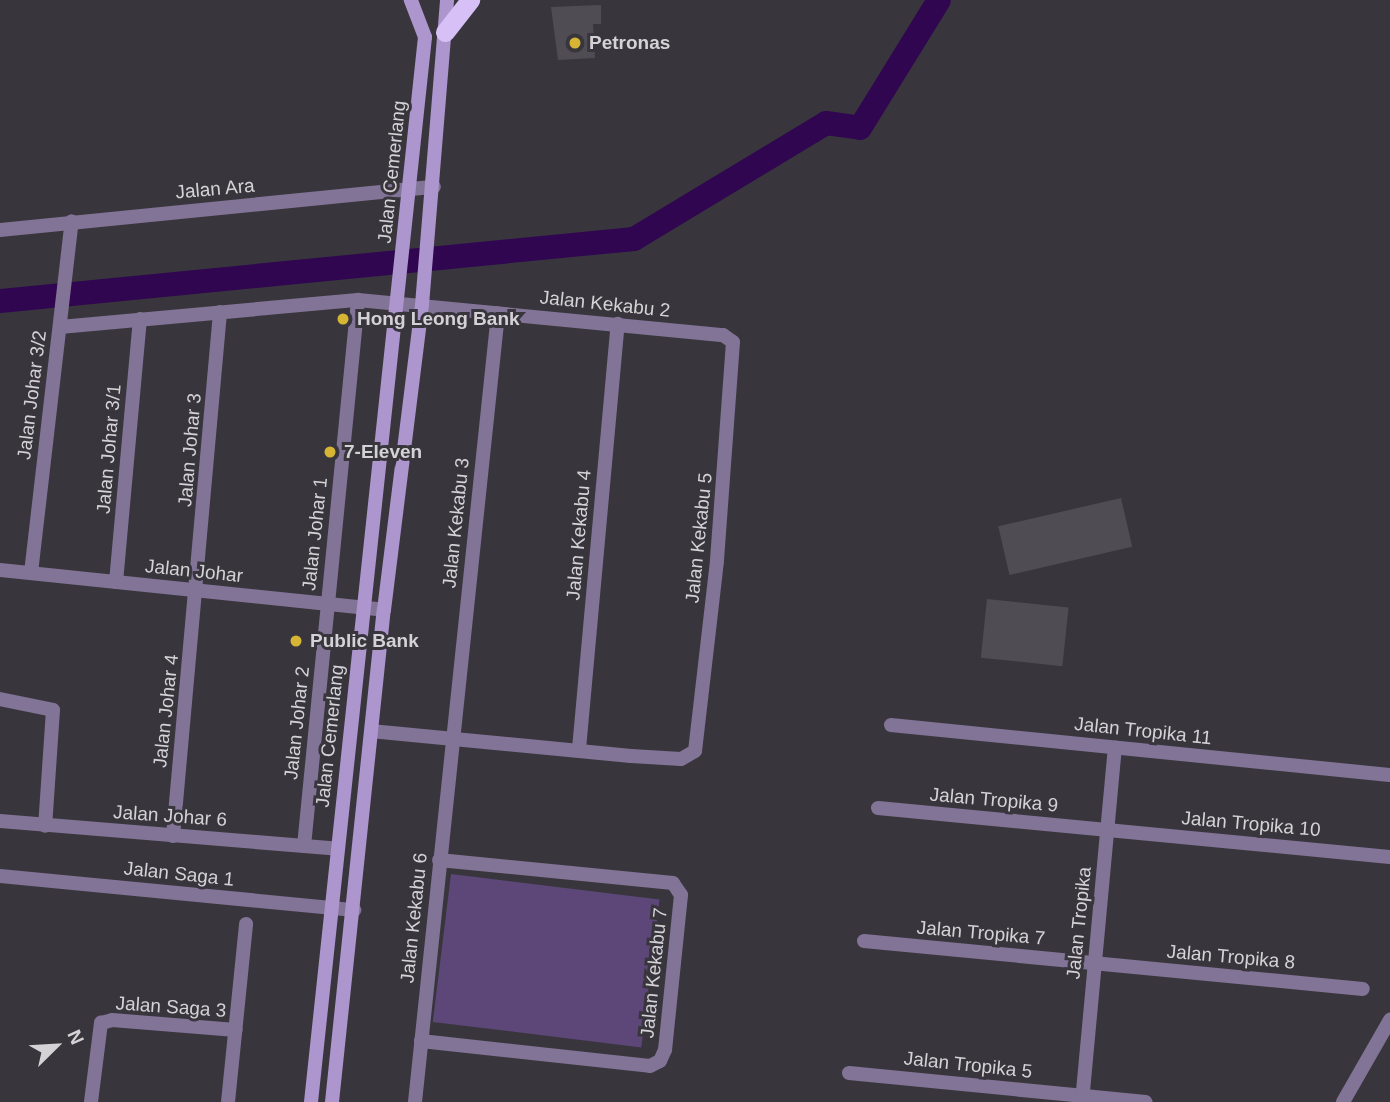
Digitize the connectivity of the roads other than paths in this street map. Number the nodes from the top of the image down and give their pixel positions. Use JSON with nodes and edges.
{"nodes":[{"id":1,"x":411,"y":0,"type":"edge"},
{"id":2,"x":447,"y":0,"type":"edge"},
{"id":3,"x":470,"y":0,"type":"edge"},
{"id":4,"x":445,"y":32,"type":"junction"},
{"id":5,"x":433,"y":187,"type":"junction"},
{"id":6,"x":407,"y":196,"type":"junction"},
{"id":7,"x":72,"y":221,"type":"junction"},
{"id":8,"x":0,"y":230,"type":"edge"},
{"id":9,"x":399,"y":297,"type":"junction"},
{"id":10,"x":423,"y":298,"type":"junction"},
{"id":11,"x":358,"y":300,"type":"junction"},
{"id":12,"x":220,"y":312,"type":"junction"},
{"id":13,"x":498,"y":313,"type":"junction"},
{"id":14,"x":140,"y":319,"type":"junction"},
{"id":15,"x":60,"y":320,"type":"junction"},
{"id":16,"x":618,"y":324,"type":"junction"},
{"id":17,"x":723,"y":335,"type":"joint"},
{"id":18,"x":0,"y":570,"type":"edge"},
{"id":19,"x":31,"y":573,"type":"junction"},
{"id":20,"x":116,"y":582,"type":"junction"},
{"id":21,"x":197,"y":591,"type":"junction"},
{"id":22,"x":328,"y":604,"type":"junction"},
{"id":23,"x":363,"y":608,"type":"junction"},
{"id":24,"x":384,"y":610,"type":"junction"},
{"id":25,"x":0,"y":699,"type":"edge"},
{"id":26,"x":891,"y":725,"type":"dead end"},
{"id":27,"x":373,"y":731,"type":"junction"},
{"id":28,"x":452,"y":737,"type":"junction"},
{"id":29,"x":1115,"y":748,"type":"junction"},
{"id":30,"x":579,"y":749,"type":"junction"},
{"id":31,"x":1390,"y":775,"type":"edge"},
{"id":32,"x":878,"y":808,"type":"dead end"},
{"id":33,"x":0,"y":821,"type":"edge"},
{"id":34,"x":46,"y":826,"type":"junction"},
{"id":35,"x":1108,"y":830,"type":"junction"},
{"id":36,"x":173,"y":836,"type":"junction"},
{"id":37,"x":304,"y":846,"type":"junction"},
{"id":38,"x":338,"y":849,"type":"junction"},
{"id":39,"x":1390,"y":857,"type":"edge"},
{"id":40,"x":439,"y":860,"type":"junction"},
{"id":41,"x":0,"y":876,"type":"edge"},
{"id":42,"x":334,"y":908,"type":"junction"},
{"id":43,"x":354,"y":910,"type":"junction"},
{"id":44,"x":246,"y":924,"type":"dead end"},
{"id":45,"x":863,"y":941,"type":"dead end"},
{"id":46,"x":1095,"y":963,"type":"junction"},
{"id":47,"x":1363,"y":989,"type":"dead end"},
{"id":48,"x":1390,"y":1020,"type":"edge"},
{"id":49,"x":236,"y":1030,"type":"junction"},
{"id":50,"x":421,"y":1041,"type":"junction"},
{"id":51,"x":849,"y":1073,"type":"dead end"},
{"id":52,"x":1082,"y":1099,"type":"edge"},
{"id":53,"x":91,"y":1102,"type":"edge"},
{"id":54,"x":228,"y":1102,"type":"edge"},
{"id":55,"x":311,"y":1102,"type":"edge"},
{"id":56,"x":332,"y":1102,"type":"edge"},
{"id":57,"x":415,"y":1102,"type":"edge"},
{"id":58,"x":1146,"y":1102,"type":"edge"},
{"id":59,"x":1343,"y":1102,"type":"edge"}],
"edges":[{"from":1,"to":6,"type":"main road","name":"Jalan Cemerlang"},
{"from":2,"to":4,"type":"main road"},
{"from":3,"to":4,"type":"highway"},
{"from":4,"to":5,"type":"main road"},
{"from":5,"to":6,"type":"street","name":"Jalan Ara"},
{"from":5,"to":10,"type":"main road"},
{"from":6,"to":7,"type":"street","name":"Jalan Ara"},
{"from":6,"to":9,"type":"main road","name":"Jalan Cemerlang"},
{"from":7,"to":8,"type":"street","name":"Jalan Ara"},
{"from":7,"to":15,"type":"street","name":"Jalan Johar 3/2"},
{"from":9,"to":10,"type":"street","name":"Jalan Kekabu 2"},
{"from":9,"to":11,"type":"street"},
{"from":9,"to":23,"type":"main road","name":"Jalan Cemerlang"},
{"from":10,"to":13,"type":"street","name":"Jalan Kekabu 2"},
{"from":10,"to":24,"type":"main road"},
{"from":11,"to":12,"type":"street"},
{"from":11,"to":22,"type":"street","name":"Jalan Johar 1"},
{"from":12,"to":14,"type":"street"},
{"from":12,"to":21,"type":"street","name":"Jalan Johar 3"},
{"from":13,"to":16,"type":"street","name":"Jalan Kekabu 2"},
{"from":13,"to":28,"type":"street","name":"Jalan Kekabu 3"},
{"from":14,"to":15,"type":"street"},
{"from":14,"to":20,"type":"street","name":"Jalan Johar 3/1"},
{"from":15,"to":19,"type":"street","name":"Jalan Johar 3/2"},
{"from":16,"to":17,"type":"street","name":"Jalan Kekabu 2"},
{"from":16,"to":30,"type":"street","name":"Jalan Kekabu 4"},
{"from":17,"to":30,"type":"street","name":"Jalan Kekabu 5"},
{"from":18,"to":19,"type":"street","name":"Jalan Johar"},
{"from":19,"to":20,"type":"street","name":"Jalan Johar"},
{"from":20,"to":21,"type":"street","name":"Jalan Johar"},
{"from":21,"to":22,"type":"street","name":"Jalan Johar"},
{"from":21,"to":36,"type":"street","name":"Jalan Johar 4"},
{"from":22,"to":23,"type":"street","name":"Jalan Johar"},
{"from":22,"to":37,"type":"street","name":"Jalan Johar 2"},
{"from":23,"to":24,"type":"street","name":"Jalan Johar"},
{"from":23,"to":38,"type":"main road","name":"Jalan Cemerlang"},
{"from":24,"to":27,"type":"main road"},
{"from":25,"to":34,"type":"street"},
{"from":26,"to":29,"type":"street","name":"Jalan Tropika 11"},
{"from":27,"to":28,"type":"street"},
{"from":27,"to":43,"type":"main road"},
{"from":28,"to":30,"type":"street"},
{"from":28,"to":40,"type":"street","name":"Jalan Kekabu 6"},
{"from":29,"to":31,"type":"street","name":"Jalan Tropika 11"},
{"from":29,"to":35,"type":"street","name":"Jalan Tropika"},
{"from":32,"to":35,"type":"street","name":"Jalan Tropika 9"},
{"from":33,"to":34,"type":"street","name":"Jalan Johar 6"},
{"from":34,"to":36,"type":"street","name":"Jalan Johar 6"},
{"from":35,"to":39,"type":"street","name":"Jalan Tropika 10"},
{"from":35,"to":46,"type":"street","name":"Jalan Tropika"},
{"from":36,"to":37,"type":"street","name":"Jalan Johar 6"},
{"from":37,"to":38,"type":"street","name":"Jalan Johar 6"},
{"from":38,"to":42,"type":"main road","name":"Jalan Cemerlang"},
{"from":40,"to":50,"type":"street","name":"Jalan Kekabu 6"},
{"from":40,"to":50,"type":"street","name":"Jalan Kekabu 7"},
{"from":41,"to":42,"type":"street","name":"Jalan Saga 1"},
{"from":42,"to":43,"type":"street","name":"Jalan Saga 1"},
{"from":42,"to":55,"type":"main road","name":"Jalan Cemerlang"},
{"from":43,"to":56,"type":"main road"},
{"from":44,"to":49,"type":"street"},
{"from":45,"to":46,"type":"street","name":"Jalan Tropika 7"},
{"from":46,"to":47,"type":"street","name":"Jalan Tropika 8"},
{"from":46,"to":52,"type":"street","name":"Jalan Tropika"},
{"from":48,"to":59,"type":"street"},
{"from":49,"to":53,"type":"street","name":"Jalan Saga 3"},
{"from":49,"to":54,"type":"street"},
{"from":50,"to":57,"type":"street","name":"Jalan Kekabu 6"},
{"from":51,"to":52,"type":"street","name":"Jalan Tropika 5"},
{"from":52,"to":58,"type":"street","name":"Jalan Tropika 5"}]}
